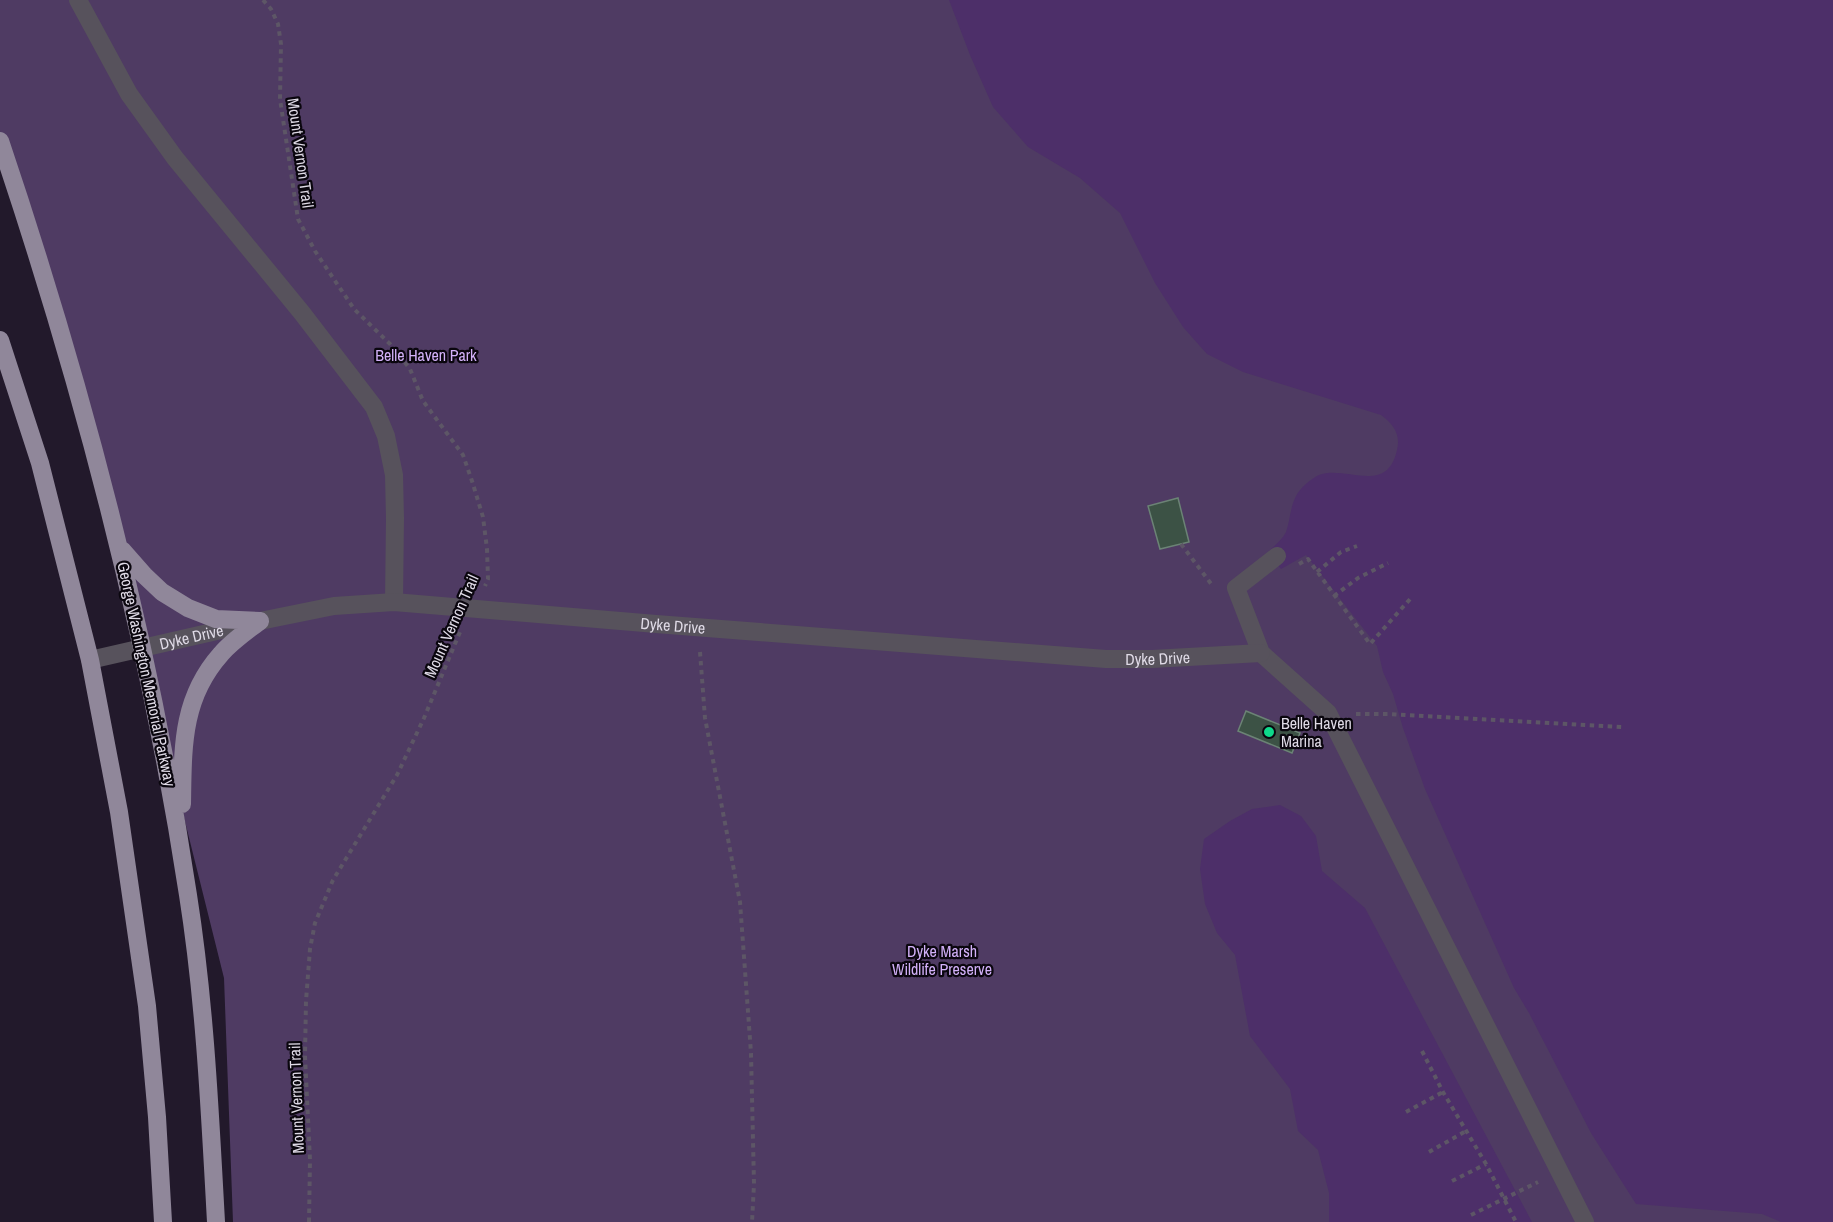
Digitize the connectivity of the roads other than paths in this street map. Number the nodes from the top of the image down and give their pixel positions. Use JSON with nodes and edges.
{"nodes":[{"id":1,"x":78,"y":0,"type":"edge"},
{"id":2,"x":0,"y":141,"type":"edge"},
{"id":3,"x":0,"y":340,"type":"edge"},
{"id":4,"x":121,"y":549,"type":"junction"},
{"id":5,"x":1283,"y":562,"type":"road end"},
{"id":6,"x":394,"y":602,"type":"junction"},
{"id":7,"x":260,"y":621,"type":"junction"},
{"id":8,"x":142,"y":649,"type":"junction"},
{"id":9,"x":1261,"y":653,"type":"junction"},
{"id":10,"x":90,"y":660,"type":"junction"},
{"id":11,"x":181,"y":852,"type":"junction"},
{"id":12,"x":163,"y":1222,"type":"edge"},
{"id":13,"x":216,"y":1222,"type":"edge"},
{"id":14,"x":1585,"y":1222,"type":"edge"}],
"edges":[{"from":1,"to":6,"type":"street"},
{"from":2,"to":4,"type":"main road","name":"George Washington Memorial Parkway"},
{"from":3,"to":10,"type":"main road"},
{"from":4,"to":7,"type":"main road"},
{"from":4,"to":8,"type":"main road","name":"George Washington Memorial Parkway"},
{"from":5,"to":9,"type":"street"},
{"from":6,"to":7,"type":"street","name":"Dyke Drive"},
{"from":6,"to":9,"type":"street","name":"Dyke Drive"},
{"from":7,"to":8,"type":"street","name":"Dyke Drive"},
{"from":7,"to":11,"type":"main road"},
{"from":8,"to":10,"type":"street","name":"Dyke Drive"},
{"from":8,"to":11,"type":"main road","name":"George Washington Memorial Parkway"},
{"from":9,"to":14,"type":"street"},
{"from":10,"to":12,"type":"main road"},
{"from":11,"to":13,"type":"main road","name":"George Washington Memorial Parkway"}]}
